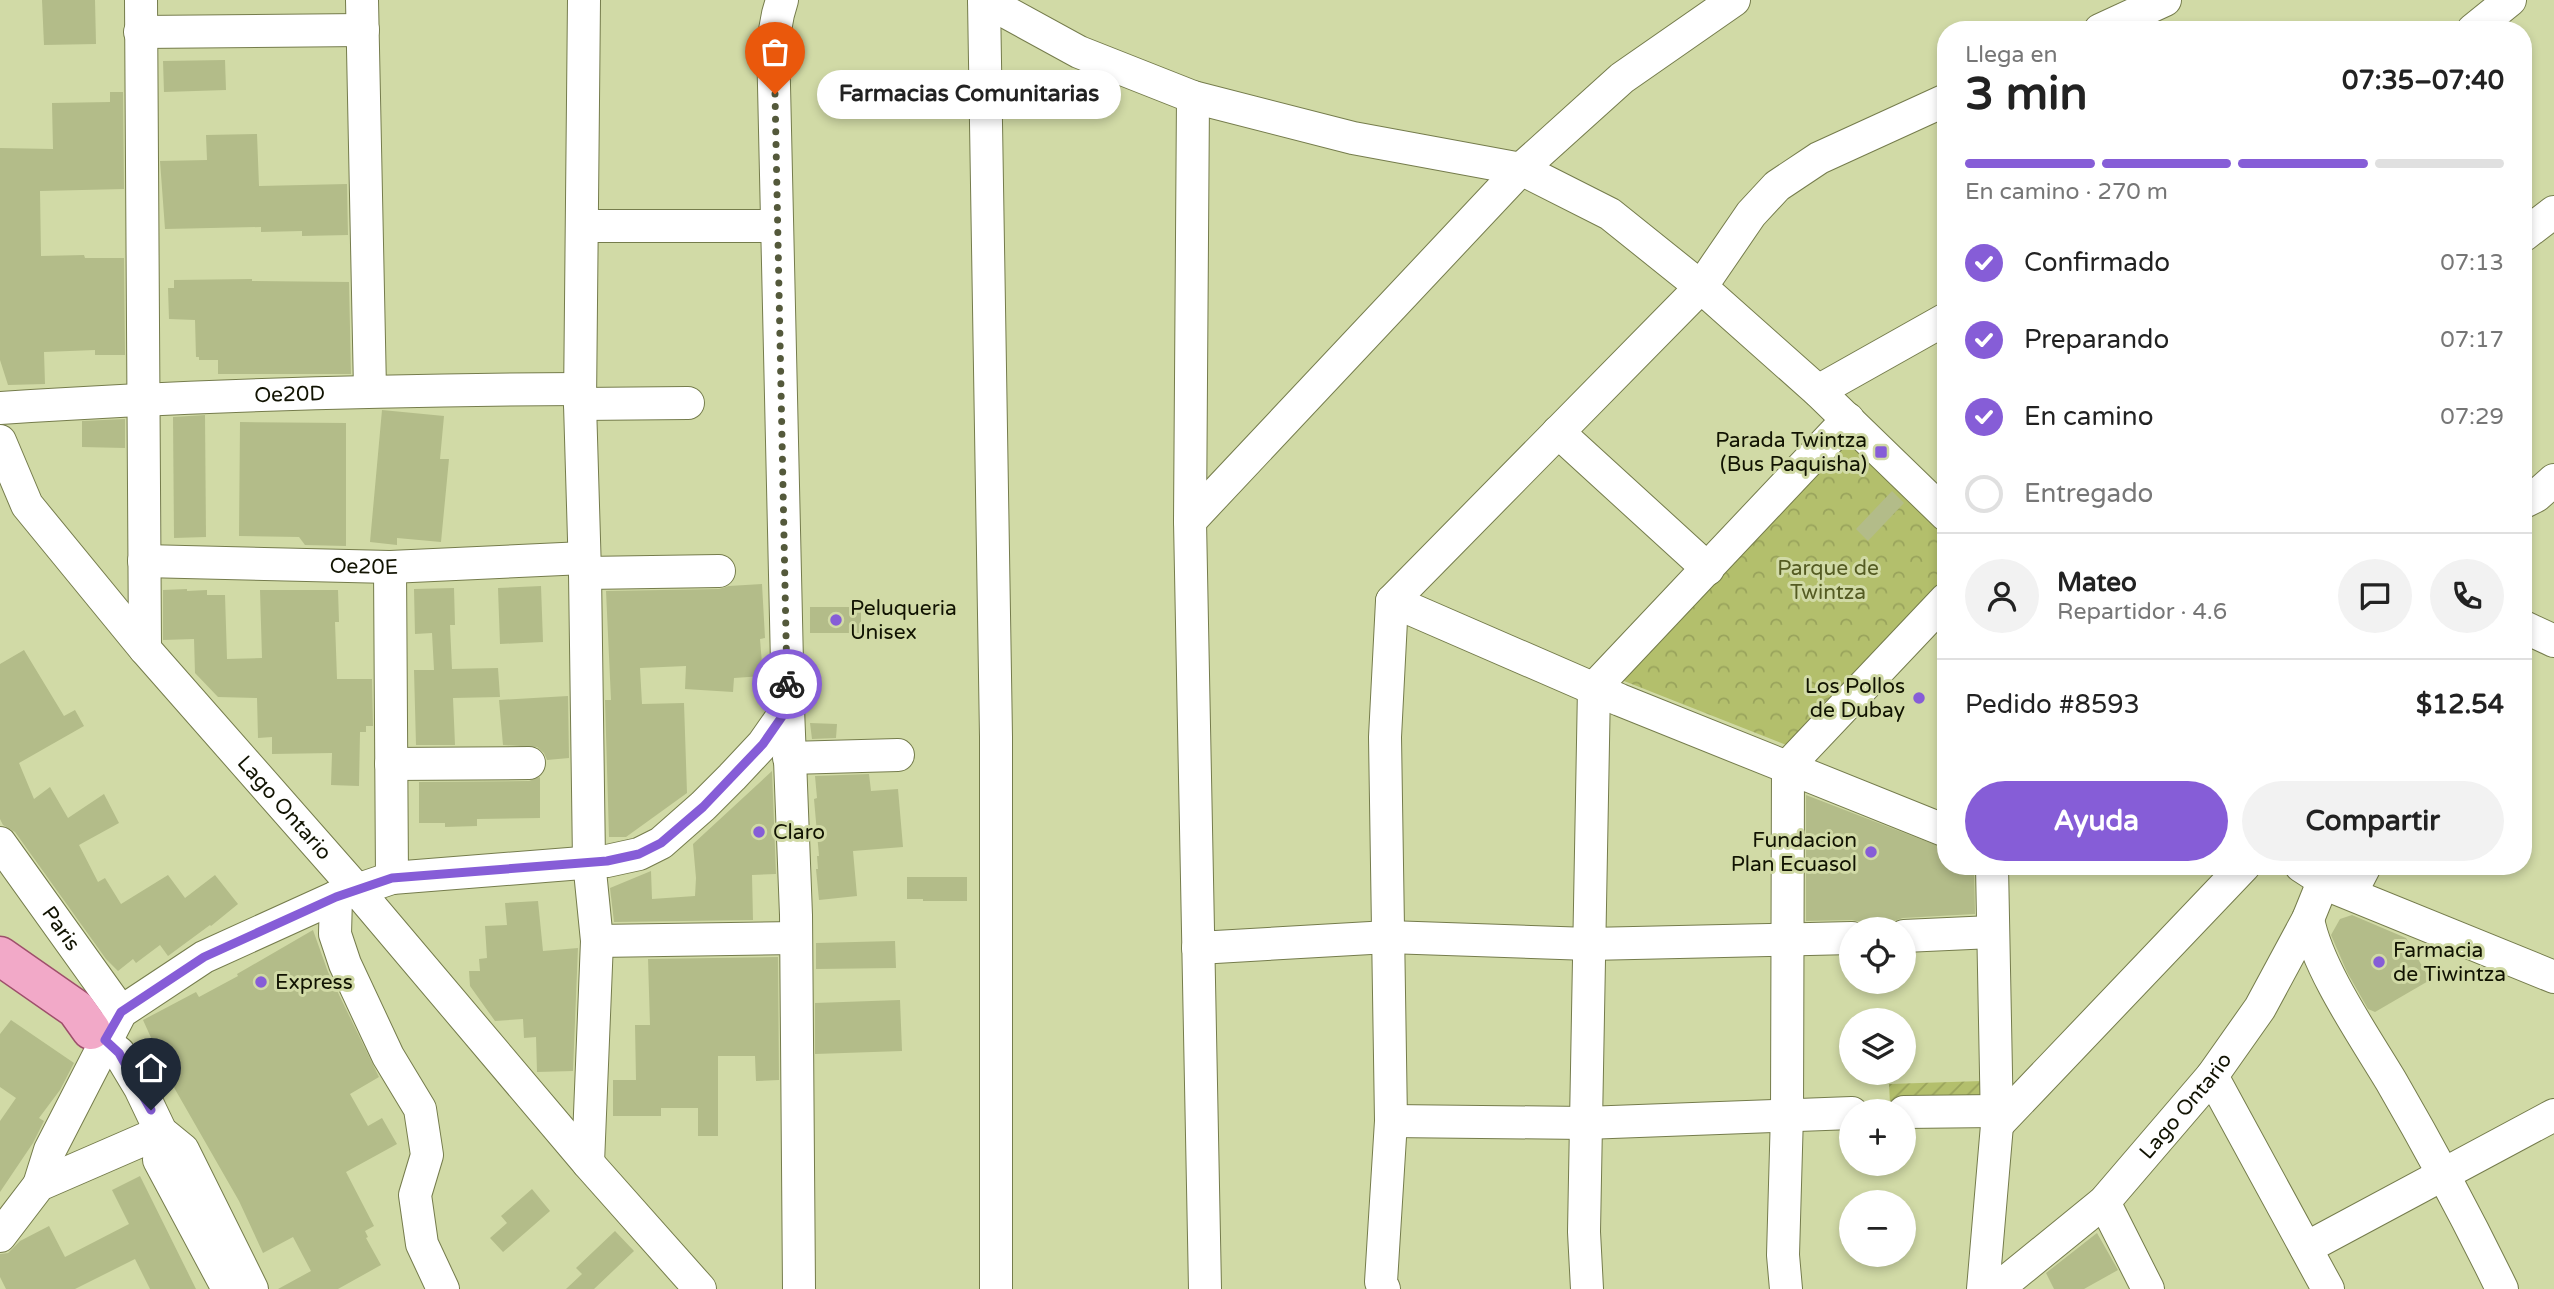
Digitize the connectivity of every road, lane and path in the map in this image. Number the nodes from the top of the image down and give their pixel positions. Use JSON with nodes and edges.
{"nodes":[{"id":1,"x":141,"y":0,"type":"edge"},
{"id":2,"x":584,"y":0,"type":"edge"},
{"id":3,"x":782,"y":0,"type":"edge"},
{"id":4,"x":984,"y":0,"type":"edge"},
{"id":5,"x":1734,"y":0,"type":"edge"},
{"id":6,"x":2165,"y":0,"type":"edge"},
{"id":7,"x":2510,"y":0,"type":"edge"},
{"id":8,"x":363,"y":15,"type":"edge"},
{"id":9,"x":2120,"y":21,"type":"edge"},
{"id":10,"x":2484,"y":21,"type":"edge"},
{"id":11,"x":141,"y":32,"type":"junction"},
{"id":12,"x":1193,"y":97,"type":"junction"},
{"id":13,"x":1937,"y":104,"type":"edge"},
{"id":14,"x":1521,"y":169,"type":"junction"},
{"id":15,"x":2554,"y":212,"type":"edge"},
{"id":16,"x":582,"y":226,"type":"junction"},
{"id":17,"x":778,"y":226,"type":"junction"},
{"id":18,"x":2532,"y":229,"type":"edge"},
{"id":19,"x":1701,"y":287,"type":"junction"},
{"id":20,"x":1937,"y":324,"type":"edge"},
{"id":21,"x":370,"y":390,"type":"junction"},
{"id":22,"x":1818,"y":391,"type":"junction"},
{"id":23,"x":580,"y":397,"type":"junction"},
{"id":24,"x":143,"y":398,"type":"junction"},
{"id":25,"x":688,"y":403,"type":"dead end"},
{"id":26,"x":0,"y":408,"type":"edge"},
{"id":27,"x":1848,"y":419,"type":"junction"},
{"id":28,"x":1558,"y":432,"type":"junction"},
{"id":29,"x":0,"y":441,"type":"edge"},
{"id":30,"x":1937,"y":506,"type":"edge"},
{"id":31,"x":1190,"y":521,"type":"junction"},
{"id":32,"x":144,"y":561,"type":"junction"},
{"id":33,"x":584,"y":566,"type":"junction"},
{"id":34,"x":390,"y":567,"type":"junction"},
{"id":35,"x":1708,"y":569,"type":"junction"},
{"id":36,"x":719,"y":571,"type":"dead end"},
{"id":37,"x":1392,"y":601,"type":"junction"},
{"id":38,"x":1937,"y":609,"type":"edge"},
{"id":39,"x":2532,"y":631,"type":"edge"},
{"id":40,"x":2554,"y":641,"type":"edge"},
{"id":41,"x":145,"y":649,"type":"junction"},
{"id":42,"x":1594,"y":688,"type":"junction"},
{"id":43,"x":788,"y":708,"type":"junction"},
{"id":44,"x":898,"y":755,"type":"dead end"},
{"id":45,"x":789,"y":758,"type":"junction"},
{"id":46,"x":529,"y":763,"type":"dead end"},
{"id":47,"x":391,"y":764,"type":"junction"},
{"id":48,"x":1788,"y":766,"type":"junction"},
{"id":49,"x":1937,"y":827,"type":"edge"},
{"id":50,"x":0,"y":843,"type":"edge"},
{"id":51,"x":589,"y":861,"type":"junction"},
{"id":52,"x":1992,"y":875,"type":"edge"},
{"id":53,"x":2235,"y":875,"type":"edge"},
{"id":54,"x":2335,"y":877,"type":"edge"},
{"id":55,"x":392,"y":878,"type":"junction"},
{"id":56,"x":347,"y":893,"type":"junction"},
{"id":57,"x":2308,"y":919,"type":"junction"},
{"id":58,"x":1992,"y":932,"type":"junction"},
{"id":59,"x":1916,"y":935,"type":"edge"},
{"id":60,"x":1388,"y":937,"type":"junction"},
{"id":61,"x":796,"y":938,"type":"junction"},
{"id":62,"x":1839,"y":939,"type":"edge"},
{"id":63,"x":597,"y":941,"type":"junction"},
{"id":64,"x":1788,"y":941,"type":"junction"},
{"id":65,"x":1589,"y":944,"type":"junction"},
{"id":66,"x":1198,"y":948,"type":"junction"},
{"id":67,"x":0,"y":956,"type":"edge"},
{"id":68,"x":2550,"y":965,"type":"edge"},
{"id":69,"x":0,"y":984,"type":"edge"},
{"id":70,"x":106,"y":1027,"type":"junction"},
{"id":71,"x":2212,"y":1076,"type":"junction"},
{"id":72,"x":1839,"y":1113,"type":"edge"},
{"id":73,"x":1916,"y":1113,"type":"edge"},
{"id":74,"x":1787,"y":1114,"type":"junction"},
{"id":75,"x":2554,"y":1115,"type":"edge"},
{"id":76,"x":1996,"y":1118,"type":"junction"},
{"id":77,"x":1391,"y":1121,"type":"junction"},
{"id":78,"x":1585,"y":1123,"type":"junction"},
{"id":79,"x":161,"y":1132,"type":"junction"},
{"id":80,"x":588,"y":1163,"type":"junction"},
{"id":81,"x":2445,"y":1174,"type":"junction"},
{"id":82,"x":39,"y":1185,"type":"junction"},
{"id":83,"x":2104,"y":1202,"type":"junction"},
{"id":84,"x":0,"y":1236,"type":"edge"},
{"id":85,"x":2306,"y":1248,"type":"junction"},
{"id":86,"x":228,"y":1289,"type":"edge"},
{"id":87,"x":252,"y":1289,"type":"edge"},
{"id":88,"x":443,"y":1289,"type":"edge"},
{"id":89,"x":700,"y":1289,"type":"edge"},
{"id":90,"x":799,"y":1289,"type":"edge"},
{"id":91,"x":996,"y":1289,"type":"edge"},
{"id":92,"x":1205,"y":1289,"type":"edge"},
{"id":93,"x":1384,"y":1289,"type":"edge"},
{"id":94,"x":1587,"y":1289,"type":"edge"},
{"id":95,"x":1786,"y":1289,"type":"edge"},
{"id":96,"x":1983,"y":1289,"type":"edge"},
{"id":97,"x":1997,"y":1289,"type":"edge"},
{"id":98,"x":2148,"y":1289,"type":"edge"},
{"id":99,"x":2328,"y":1289,"type":"edge"},
{"id":100,"x":2502,"y":1289,"type":"edge"}],
"edges":[{"from":1,"to":11,"type":"street"},
{"from":2,"to":16,"type":"street"},
{"from":3,"to":17,"type":"street"},
{"from":4,"to":12,"type":"street"},
{"from":4,"to":91,"type":"street"},
{"from":5,"to":14,"type":"street"},
{"from":6,"to":9,"type":"street"},
{"from":7,"to":10,"type":"street"},
{"from":8,"to":11,"type":"street"},
{"from":8,"to":21,"type":"street"},
{"from":11,"to":24,"type":"street"},
{"from":12,"to":14,"type":"street"},
{"from":12,"to":31,"type":"street"},
{"from":13,"to":19,"type":"street"},
{"from":14,"to":19,"type":"street"},
{"from":14,"to":31,"type":"street"},
{"from":15,"to":18,"type":"street"},
{"from":16,"to":17,"type":"street"},
{"from":16,"to":23,"type":"street"},
{"from":17,"to":43,"type":"street"},
{"from":19,"to":22,"type":"street"},
{"from":19,"to":28,"type":"street"},
{"from":20,"to":22,"type":"street"},
{"from":21,"to":23,"type":"street","name":"Oe20D"},
{"from":21,"to":24,"type":"street","name":"Oe20D"},
{"from":22,"to":27,"type":"street"},
{"from":23,"to":25,"type":"street","name":"Oe20D"},
{"from":23,"to":33,"type":"street"},
{"from":24,"to":26,"type":"street","name":"Oe20D"},
{"from":24,"to":32,"type":"street"},
{"from":27,"to":30,"type":"street"},
{"from":27,"to":35,"type":"street"},
{"from":28,"to":35,"type":"street"},
{"from":28,"to":37,"type":"street"},
{"from":29,"to":41,"type":"street","name":"Lago Ontario"},
{"from":31,"to":66,"type":"street"},
{"from":32,"to":34,"type":"street","name":"Oe20E"},
{"from":32,"to":41,"type":"street"},
{"from":33,"to":34,"type":"street","name":"Oe20E"},
{"from":33,"to":36,"type":"street","name":"Oe20E"},
{"from":33,"to":51,"type":"street"},
{"from":34,"to":47,"type":"street"},
{"from":35,"to":42,"type":"street"},
{"from":37,"to":42,"type":"street"},
{"from":37,"to":60,"type":"street"},
{"from":38,"to":48,"type":"street"},
{"from":39,"to":40,"type":"street"},
{"from":41,"to":56,"type":"street","name":"Lago Ontario"},
{"from":42,"to":48,"type":"street"},
{"from":42,"to":65,"type":"street"},
{"from":43,"to":45,"type":"street"},
{"from":43,"to":51,"type":"street"},
{"from":44,"to":45,"type":"street"},
{"from":45,"to":61,"type":"street"},
{"from":46,"to":47,"type":"street"},
{"from":47,"to":55,"type":"street"},
{"from":48,"to":49,"type":"street"},
{"from":48,"to":64,"type":"street"},
{"from":50,"to":70,"type":"street","name":"Paris"},
{"from":51,"to":55,"type":"street"},
{"from":51,"to":63,"type":"street"},
{"from":52,"to":58,"type":"street"},
{"from":53,"to":76,"type":"street"},
{"from":54,"to":57,"type":"street","name":"Lago Ontario"},
{"from":54,"to":68,"type":"street"},
{"from":55,"to":56,"type":"street"},
{"from":56,"to":70,"type":"street"},
{"from":56,"to":80,"type":"street","name":"Lago Ontario"},
{"from":56,"to":88,"type":"street"},
{"from":57,"to":71,"type":"street","name":"Lago Ontario"},
{"from":57,"to":81,"type":"street"},
{"from":58,"to":59,"type":"street"},
{"from":58,"to":76,"type":"street"},
{"from":60,"to":65,"type":"street"},
{"from":60,"to":66,"type":"street"},
{"from":60,"to":77,"type":"street"},
{"from":61,"to":63,"type":"street"},
{"from":61,"to":90,"type":"street"},
{"from":62,"to":64,"type":"street"},
{"from":63,"to":80,"type":"street"},
{"from":64,"to":65,"type":"street"},
{"from":64,"to":74,"type":"street"},
{"from":65,"to":78,"type":"street"},
{"from":66,"to":92,"type":"street"},
{"from":67,"to":70,"type":"main road"},
{"from":69,"to":70,"type":"main road"},
{"from":70,"to":79,"type":"street","name":"Paris"},
{"from":70,"to":82,"type":"street"},
{"from":71,"to":83,"type":"street","name":"Lago Ontario"},
{"from":71,"to":85,"type":"street"},
{"from":72,"to":74,"type":"street"},
{"from":73,"to":76,"type":"street"},
{"from":74,"to":78,"type":"street"},
{"from":74,"to":95,"type":"street"},
{"from":75,"to":81,"type":"street"},
{"from":76,"to":96,"type":"street"},
{"from":77,"to":78,"type":"street"},
{"from":77,"to":93,"type":"street"},
{"from":78,"to":94,"type":"street"},
{"from":79,"to":82,"type":"street"},
{"from":79,"to":86,"type":"street"},
{"from":79,"to":87,"type":"street"},
{"from":80,"to":89,"type":"street","name":"Lago Ontario"},
{"from":81,"to":85,"type":"street"},
{"from":81,"to":100,"type":"street"},
{"from":82,"to":84,"type":"street"},
{"from":83,"to":97,"type":"street","name":"Lago Ontario"},
{"from":83,"to":98,"type":"street"},
{"from":85,"to":99,"type":"street"}]}
